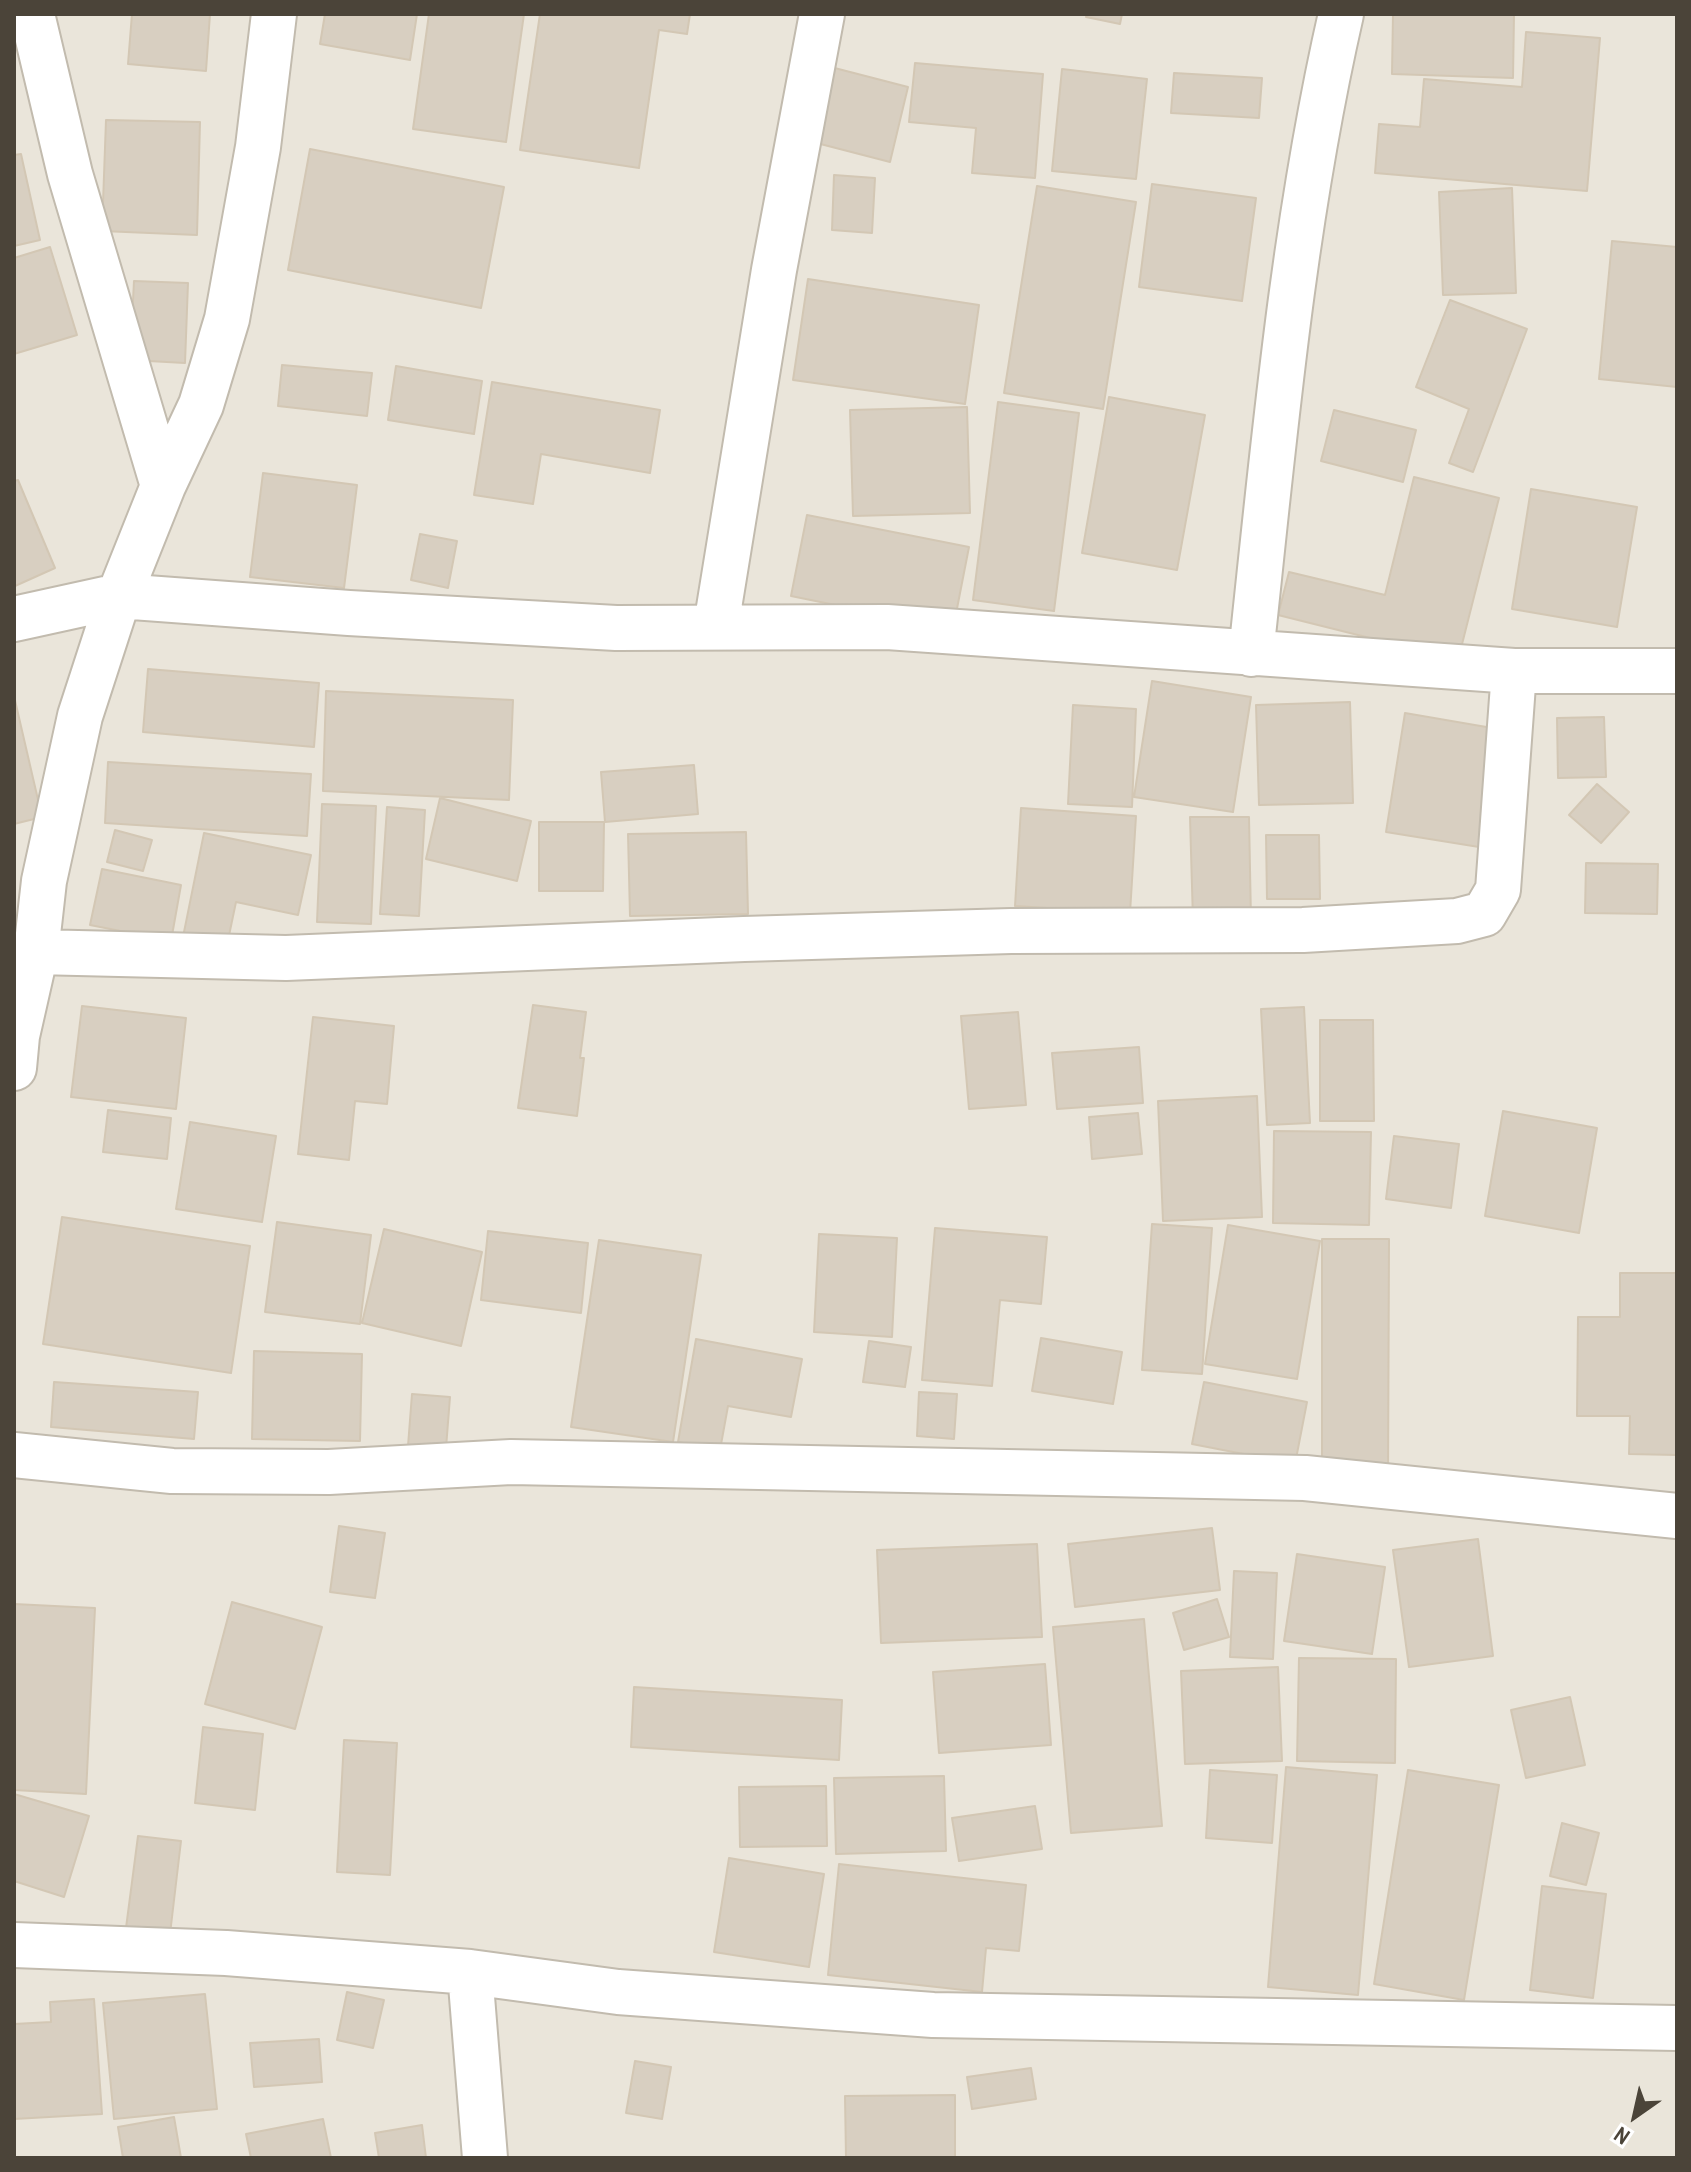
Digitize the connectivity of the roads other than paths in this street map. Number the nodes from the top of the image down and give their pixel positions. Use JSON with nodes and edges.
{"nodes":[{"id":1,"x":32,"y":14,"type":"edge"},
{"id":2,"x":274,"y":14,"type":"edge"},
{"id":3,"x":822,"y":14,"type":"edge"},
{"id":4,"x":1341,"y":14,"type":"edge"},
{"id":5,"x":163,"y":486,"type":"junction"},
{"id":6,"x":119,"y":596,"type":"junction"},
{"id":7,"x":14,"y":619,"type":"edge"},
{"id":8,"x":716,"y":626,"type":"junction"},
{"id":9,"x":1251,"y":654,"type":"junction"},
{"id":10,"x":1514,"y":671,"type":"junction"},
{"id":11,"x":1677,"y":671,"type":"edge"},
{"id":12,"x":36,"y":952,"type":"junction"},
{"id":13,"x":14,"y":1068,"type":"edge"},
{"id":14,"x":14,"y":1455,"type":"edge"},
{"id":15,"x":1677,"y":1516,"type":"edge"},
{"id":16,"x":14,"y":1945,"type":"edge"},
{"id":17,"x":470,"y":1972,"type":"junction"},
{"id":18,"x":1677,"y":2028,"type":"edge"},
{"id":19,"x":485,"y":2158,"type":"edge"}],
"edges":[{"from":1,"to":5,"type":"street"},
{"from":2,"to":5,"type":"street"},
{"from":3,"to":8,"type":"street"},
{"from":4,"to":9,"type":"street"},
{"from":5,"to":6,"type":"street"},
{"from":6,"to":7,"type":"street"},
{"from":6,"to":8,"type":"street"},
{"from":6,"to":12,"type":"street"},
{"from":8,"to":9,"type":"street"},
{"from":9,"to":10,"type":"street"},
{"from":10,"to":11,"type":"street"},
{"from":10,"to":12,"type":"street"},
{"from":12,"to":13,"type":"street"},
{"from":14,"to":15,"type":"street"},
{"from":16,"to":17,"type":"street"},
{"from":17,"to":18,"type":"street"},
{"from":17,"to":19,"type":"street"}]}
